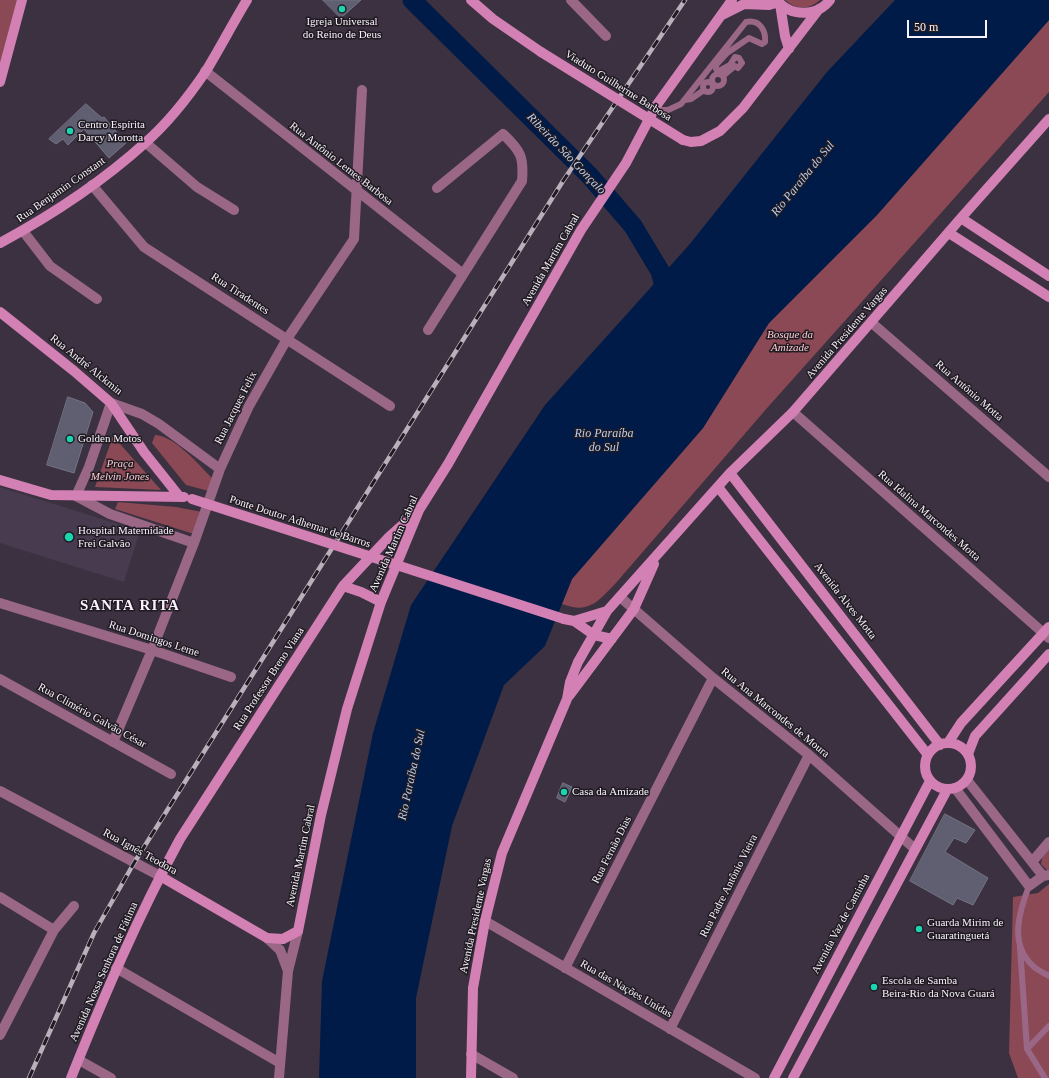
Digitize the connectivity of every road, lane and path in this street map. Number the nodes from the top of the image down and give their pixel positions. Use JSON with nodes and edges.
{"nodes":[{"id":1,"x":22,"y":0,"type":"edge"},
{"id":2,"x":247,"y":0,"type":"edge"},
{"id":3,"x":471,"y":0,"type":"edge"},
{"id":4,"x":571,"y":0,"type":"edge"},
{"id":5,"x":732,"y":0,"type":"edge"},
{"id":6,"x":830,"y":0,"type":"edge"},
{"id":7,"x":778,"y":2,"type":"edge"},
{"id":8,"x":819,"y":9,"type":"junction"},
{"id":9,"x":718,"y":17,"type":"junction"},
{"id":10,"x":606,"y":36,"type":"dead end"},
{"id":11,"x":788,"y":48,"type":"junction"},
{"id":12,"x":205,"y":71,"type":"junction"},
{"id":13,"x":0,"y":76,"type":"edge"},
{"id":14,"x":362,"y":90,"type":"dead end"},
{"id":15,"x":685,"y":100,"type":"junction"},
{"id":16,"x":654,"y":110,"type":"junction"},
{"id":17,"x":1049,"y":120,"type":"edge"},
{"id":18,"x":146,"y":143,"type":"junction"},
{"id":19,"x":92,"y":185,"type":"junction"},
{"id":20,"x":437,"y":188,"type":"dead end"},
{"id":21,"x":356,"y":192,"type":"junction"},
{"id":22,"x":234,"y":210,"type":"dead end"},
{"id":23,"x":960,"y":218,"type":"junction"},
{"id":24,"x":23,"y":231,"type":"junction"},
{"id":25,"x":949,"y":233,"type":"junction"},
{"id":26,"x":0,"y":243,"type":"edge"},
{"id":27,"x":463,"y":274,"type":"junction"},
{"id":28,"x":1049,"y":276,"type":"edge"},
{"id":29,"x":1049,"y":297,"type":"edge"},
{"id":30,"x":97,"y":299,"type":"dead end"},
{"id":31,"x":0,"y":312,"type":"edge"},
{"id":32,"x":872,"y":323,"type":"junction"},
{"id":33,"x":428,"y":330,"type":"dead end"},
{"id":34,"x":287,"y":339,"type":"junction"},
{"id":35,"x":111,"y":403,"type":"junction"},
{"id":36,"x":390,"y":406,"type":"dead end"},
{"id":37,"x":793,"y":412,"type":"junction"},
{"id":38,"x":220,"y":469,"type":"junction"},
{"id":39,"x":730,"y":473,"type":"junction"},
{"id":40,"x":1049,"y":477,"type":"edge"},
{"id":41,"x":0,"y":480,"type":"edge"},
{"id":42,"x":718,"y":487,"type":"junction"},
{"id":43,"x":76,"y":496,"type":"junction"},
{"id":44,"x":180,"y":496,"type":"junction"},
{"id":45,"x":419,"y":510,"type":"junction"},
{"id":46,"x":194,"y":543,"type":"junction"},
{"id":47,"x":657,"y":557,"type":"junction"},
{"id":48,"x":343,"y":586,"type":"junction"},
{"id":49,"x":620,"y":597,"type":"junction"},
{"id":50,"x":381,"y":602,"type":"junction"},
{"id":51,"x":0,"y":603,"type":"edge"},
{"id":52,"x":634,"y":609,"type":"junction"},
{"id":53,"x":607,"y":611,"type":"junction"},
{"id":54,"x":838,"y":612,"type":"junction"},
{"id":55,"x":574,"y":622,"type":"junction"},
{"id":56,"x":824,"y":622,"type":"junction"},
{"id":57,"x":1047,"y":632,"type":"edge"},
{"id":58,"x":594,"y":634,"type":"junction"},
{"id":59,"x":612,"y":638,"type":"junction"},
{"id":60,"x":152,"y":650,"type":"junction"},
{"id":61,"x":1049,"y":654,"type":"edge"},
{"id":62,"x":231,"y":677,"type":"dead end"},
{"id":63,"x":713,"y":678,"type":"junction"},
{"id":64,"x":0,"y":679,"type":"edge"},
{"id":65,"x":567,"y":699,"type":"junction"},
{"id":66,"x":113,"y":742,"type":"junction"},
{"id":67,"x":944,"y":744,"type":"junction"},
{"id":68,"x":968,"y":754,"type":"junction"},
{"id":69,"x":809,"y":755,"type":"junction"},
{"id":70,"x":928,"y":755,"type":"junction"},
{"id":71,"x":171,"y":774,"type":"dead end"},
{"id":72,"x":967,"y":780,"type":"junction"},
{"id":73,"x":930,"y":781,"type":"junction"},
{"id":74,"x":951,"y":789,"type":"junction"},
{"id":75,"x":0,"y":791,"type":"edge"},
{"id":76,"x":900,"y":836,"type":"junction"},
{"id":77,"x":1049,"y":842,"type":"edge"},
{"id":78,"x":915,"y":850,"type":"junction"},
{"id":79,"x":1032,"y":862,"type":"junction"},
{"id":80,"x":1046,"y":875,"type":"edge"},
{"id":81,"x":160,"y":876,"type":"junction"},
{"id":82,"x":1029,"y":886,"type":"junction"},
{"id":83,"x":0,"y":897,"type":"edge"},
{"id":84,"x":74,"y":906,"type":"dead end"},
{"id":85,"x":485,"y":921,"type":"junction"},
{"id":86,"x":54,"y":930,"type":"junction"},
{"id":87,"x":298,"y":931,"type":"junction"},
{"id":88,"x":267,"y":938,"type":"junction"},
{"id":89,"x":1020,"y":947,"type":"junction"},
{"id":90,"x":116,"y":968,"type":"junction"},
{"id":91,"x":565,"y":968,"type":"junction"},
{"id":92,"x":288,"y":971,"type":"junction"},
{"id":93,"x":1049,"y":976,"type":"edge"},
{"id":94,"x":1049,"y":1026,"type":"edge"},
{"id":95,"x":670,"y":1029,"type":"junction"},
{"id":96,"x":0,"y":1035,"type":"edge"},
{"id":97,"x":1027,"y":1049,"type":"junction"},
{"id":98,"x":471,"y":1054,"type":"junction"},
{"id":99,"x":79,"y":1060,"type":"junction"},
{"id":100,"x":280,"y":1063,"type":"junction"},
{"id":101,"x":72,"y":1078,"type":"edge"},
{"id":102,"x":111,"y":1078,"type":"edge"},
{"id":103,"x":279,"y":1078,"type":"edge"},
{"id":104,"x":471,"y":1078,"type":"edge"},
{"id":105,"x":514,"y":1078,"type":"edge"},
{"id":106,"x":755,"y":1078,"type":"edge"},
{"id":107,"x":774,"y":1078,"type":"edge"},
{"id":108,"x":793,"y":1078,"type":"edge"},
{"id":109,"x":1045,"y":1078,"type":"edge"}],
"edges":[{"from":1,"to":13,"type":"street"},
{"from":2,"to":12,"type":"street","name":"Rua Benjamin Constant"},
{"from":3,"to":11,"type":"street","name":"Viaduto Guilherme Barbosa","bridge":true},
{"from":4,"to":10,"type":"street"},
{"from":5,"to":9,"type":"street","name":"Avenida Martim Cabral"},
{"from":6,"to":8,"type":"street"},
{"from":7,"to":8,"type":"street"},
{"from":7,"to":9,"type":"street"},
{"from":7,"to":11,"type":"street"},
{"from":8,"to":11,"type":"street"},
{"from":9,"to":16,"type":"street","name":"Avenida Martim Cabral"},
{"from":12,"to":18,"type":"street","name":"Rua Benjamin Constant"},
{"from":12,"to":21,"type":"street","name":"Rua Antônio Lemes Barbosa"},
{"from":14,"to":21,"type":"street","name":"Rua Jacques Felix"},
{"from":15,"to":15,"type":"lane"},
{"from":15,"to":16,"type":"lane"},
{"from":16,"to":45,"type":"street","name":"Avenida Martim Cabral"},
{"from":17,"to":23,"type":"street","name":"Avenida Presidente Vargas"},
{"from":18,"to":19,"type":"street","name":"Rua Benjamin Constant"},
{"from":18,"to":22,"type":"street"},
{"from":19,"to":24,"type":"street","name":"Rua Benjamin Constant"},
{"from":19,"to":34,"type":"street","name":"Rua Tiradentes"},
{"from":20,"to":27,"type":"street"},
{"from":21,"to":27,"type":"street","name":"Rua Antônio Lemes Barbosa"},
{"from":21,"to":34,"type":"street","name":"Rua Jacques Felix"},
{"from":23,"to":25,"type":"street","name":"Avenida Presidente Vargas"},
{"from":23,"to":28,"type":"street"},
{"from":24,"to":26,"type":"street","name":"Rua Benjamin Constant"},
{"from":24,"to":30,"type":"street"},
{"from":25,"to":29,"type":"street"},
{"from":25,"to":32,"type":"street","name":"Avenida Presidente Vargas"},
{"from":27,"to":33,"type":"street"},
{"from":31,"to":35,"type":"street","name":"Rua André Alckmin"},
{"from":32,"to":37,"type":"street","name":"Avenida Presidente Vargas"},
{"from":32,"to":40,"type":"street","name":"Rua Antônio Motta"},
{"from":34,"to":36,"type":"street","name":"Rua Tiradentes"},
{"from":34,"to":38,"type":"street","name":"Rua Jacques Felix"},
{"from":35,"to":38,"type":"street","name":"Rua André Alckmin"},
{"from":35,"to":43,"type":"street"},
{"from":35,"to":44,"type":"street"},
{"from":37,"to":39,"type":"street","name":"Avenida Presidente Vargas"},
{"from":37,"to":57,"type":"street","name":"Rua Idalina Marcondes Motta"},
{"from":38,"to":46,"type":"street","name":"Rua Jacques Felix"},
{"from":39,"to":42,"type":"street","name":"Avenida Presidente Vargas"},
{"from":39,"to":54,"type":"street","name":"Avenida Alves Motta"},
{"from":41,"to":43,"type":"street","name":"Ponte Doutor Adhemar de Barros"},
{"from":42,"to":47,"type":"street","name":"Avenida Presidente Vargas"},
{"from":42,"to":56,"type":"street"},
{"from":43,"to":44,"type":"street","name":"Ponte Doutor Adhemar de Barros"},
{"from":43,"to":46,"type":"street"},
{"from":44,"to":55,"type":"street","name":"Ponte Doutor Adhemar de Barros","bridge":true},
{"from":45,"to":48,"type":"street","name":"Rua Professor Breno Viana"},
{"from":45,"to":50,"type":"street","name":"Avenida Martim Cabral"},
{"from":46,"to":60,"type":"street","name":"Rua Jacques Felix"},
{"from":47,"to":49,"type":"street","name":"Avenida Presidente Vargas"},
{"from":47,"to":52,"type":"street","name":"Avenida Presidente Vargas"},
{"from":48,"to":50,"type":"street"},
{"from":48,"to":81,"type":"street","name":"Rua Professor Breno Viana"},
{"from":49,"to":52,"type":"street","name":"Rua Ana Marcondes de Moura"},
{"from":49,"to":53,"type":"street","name":"Avenida Presidente Vargas"},
{"from":50,"to":87,"type":"street","name":"Avenida Martim Cabral"},
{"from":51,"to":60,"type":"street","name":"Rua Domingos Leme"},
{"from":52,"to":59,"type":"street","name":"Avenida Presidente Vargas"},
{"from":52,"to":63,"type":"street","name":"Rua Ana Marcondes de Moura"},
{"from":53,"to":55,"type":"street"},
{"from":53,"to":58,"type":"street","name":"Avenida Presidente Vargas"},
{"from":54,"to":56,"type":"street"},
{"from":54,"to":67,"type":"street","name":"Avenida Alves Motta"},
{"from":55,"to":58,"type":"street","name":"Ponte Doutor Adhemar de Barros"},
{"from":56,"to":70,"type":"street"},
{"from":57,"to":67,"type":"street"},
{"from":58,"to":59,"type":"street","name":"Ponte Doutor Adhemar de Barros"},
{"from":58,"to":65,"type":"street","name":"Avenida Presidente Vargas"},
{"from":59,"to":65,"type":"street","name":"Avenida Presidente Vargas"},
{"from":60,"to":62,"type":"street","name":"Rua Domingos Leme"},
{"from":60,"to":66,"type":"street","name":"Rua Jacques Felix"},
{"from":61,"to":68,"type":"street"},
{"from":63,"to":69,"type":"street","name":"Rua Ana Marcondes de Moura"},
{"from":63,"to":91,"type":"street","name":"Rua Fernão Dias"},
{"from":64,"to":66,"type":"street","name":"Rua Climério Galvão César"},
{"from":65,"to":85,"type":"street","name":"Avenida Presidente Vargas"},
{"from":66,"to":71,"type":"street","name":"Rua Climério Galvão César"},
{"from":67,"to":68,"type":"street"},
{"from":67,"to":70,"type":"street"},
{"from":68,"to":72,"type":"street"},
{"from":69,"to":76,"type":"street","name":"Rua Ana Marcondes de Moura"},
{"from":69,"to":95,"type":"street","name":"Rua Padre Antônio Vieira"},
{"from":70,"to":73,"type":"street"},
{"from":72,"to":74,"type":"street"},
{"from":72,"to":79,"type":"street"},
{"from":73,"to":74,"type":"street"},
{"from":73,"to":76,"type":"street","name":"Avenida Vaz de Caminha"},
{"from":74,"to":78,"type":"street"},
{"from":74,"to":82,"type":"street"},
{"from":75,"to":81,"type":"street","name":"Rua Ignês Teodora"},
{"from":76,"to":78,"type":"street","name":"Rua Ana Marcondes de Moura"},
{"from":76,"to":107,"type":"street","name":"Avenida Vaz de Caminha"},
{"from":77,"to":79,"type":"street"},
{"from":78,"to":108,"type":"street"},
{"from":79,"to":80,"type":"street"},
{"from":80,"to":82,"type":"street"},
{"from":81,"to":88,"type":"street","name":"Rua Ignês Teodora"},
{"from":81,"to":90,"type":"street","name":"Avenida Nossa Senhora de Fátima"},
{"from":82,"to":89,"type":"lane"},
{"from":83,"to":86,"type":"street"},
{"from":84,"to":86,"type":"street"},
{"from":85,"to":91,"type":"street","name":"Rua das Nações Unidas"},
{"from":85,"to":98,"type":"street","name":"Avenida Presidente Vargas"},
{"from":86,"to":96,"type":"street"},
{"from":87,"to":88,"type":"street"},
{"from":87,"to":92,"type":"street","name":"Avenida Martim Cabral"},
{"from":88,"to":92,"type":"street"},
{"from":89,"to":93,"type":"lane"},
{"from":89,"to":97,"type":"lane"},
{"from":90,"to":99,"type":"street","name":"Avenida Nossa Senhora de Fátima"},
{"from":90,"to":100,"type":"street"},
{"from":91,"to":95,"type":"street","name":"Rua das Nações Unidas"},
{"from":92,"to":100,"type":"street","name":"Avenida Martim Cabral"},
{"from":94,"to":97,"type":"lane"},
{"from":95,"to":106,"type":"street","name":"Rua das Nações Unidas"},
{"from":97,"to":109,"type":"lane"},
{"from":98,"to":104,"type":"street","name":"Avenida Presidente Vargas"},
{"from":98,"to":105,"type":"street"},
{"from":99,"to":101,"type":"street","name":"Avenida Nossa Senhora de Fátima"},
{"from":99,"to":102,"type":"street"},
{"from":100,"to":103,"type":"street","name":"Avenida Martim Cabral"}]}
